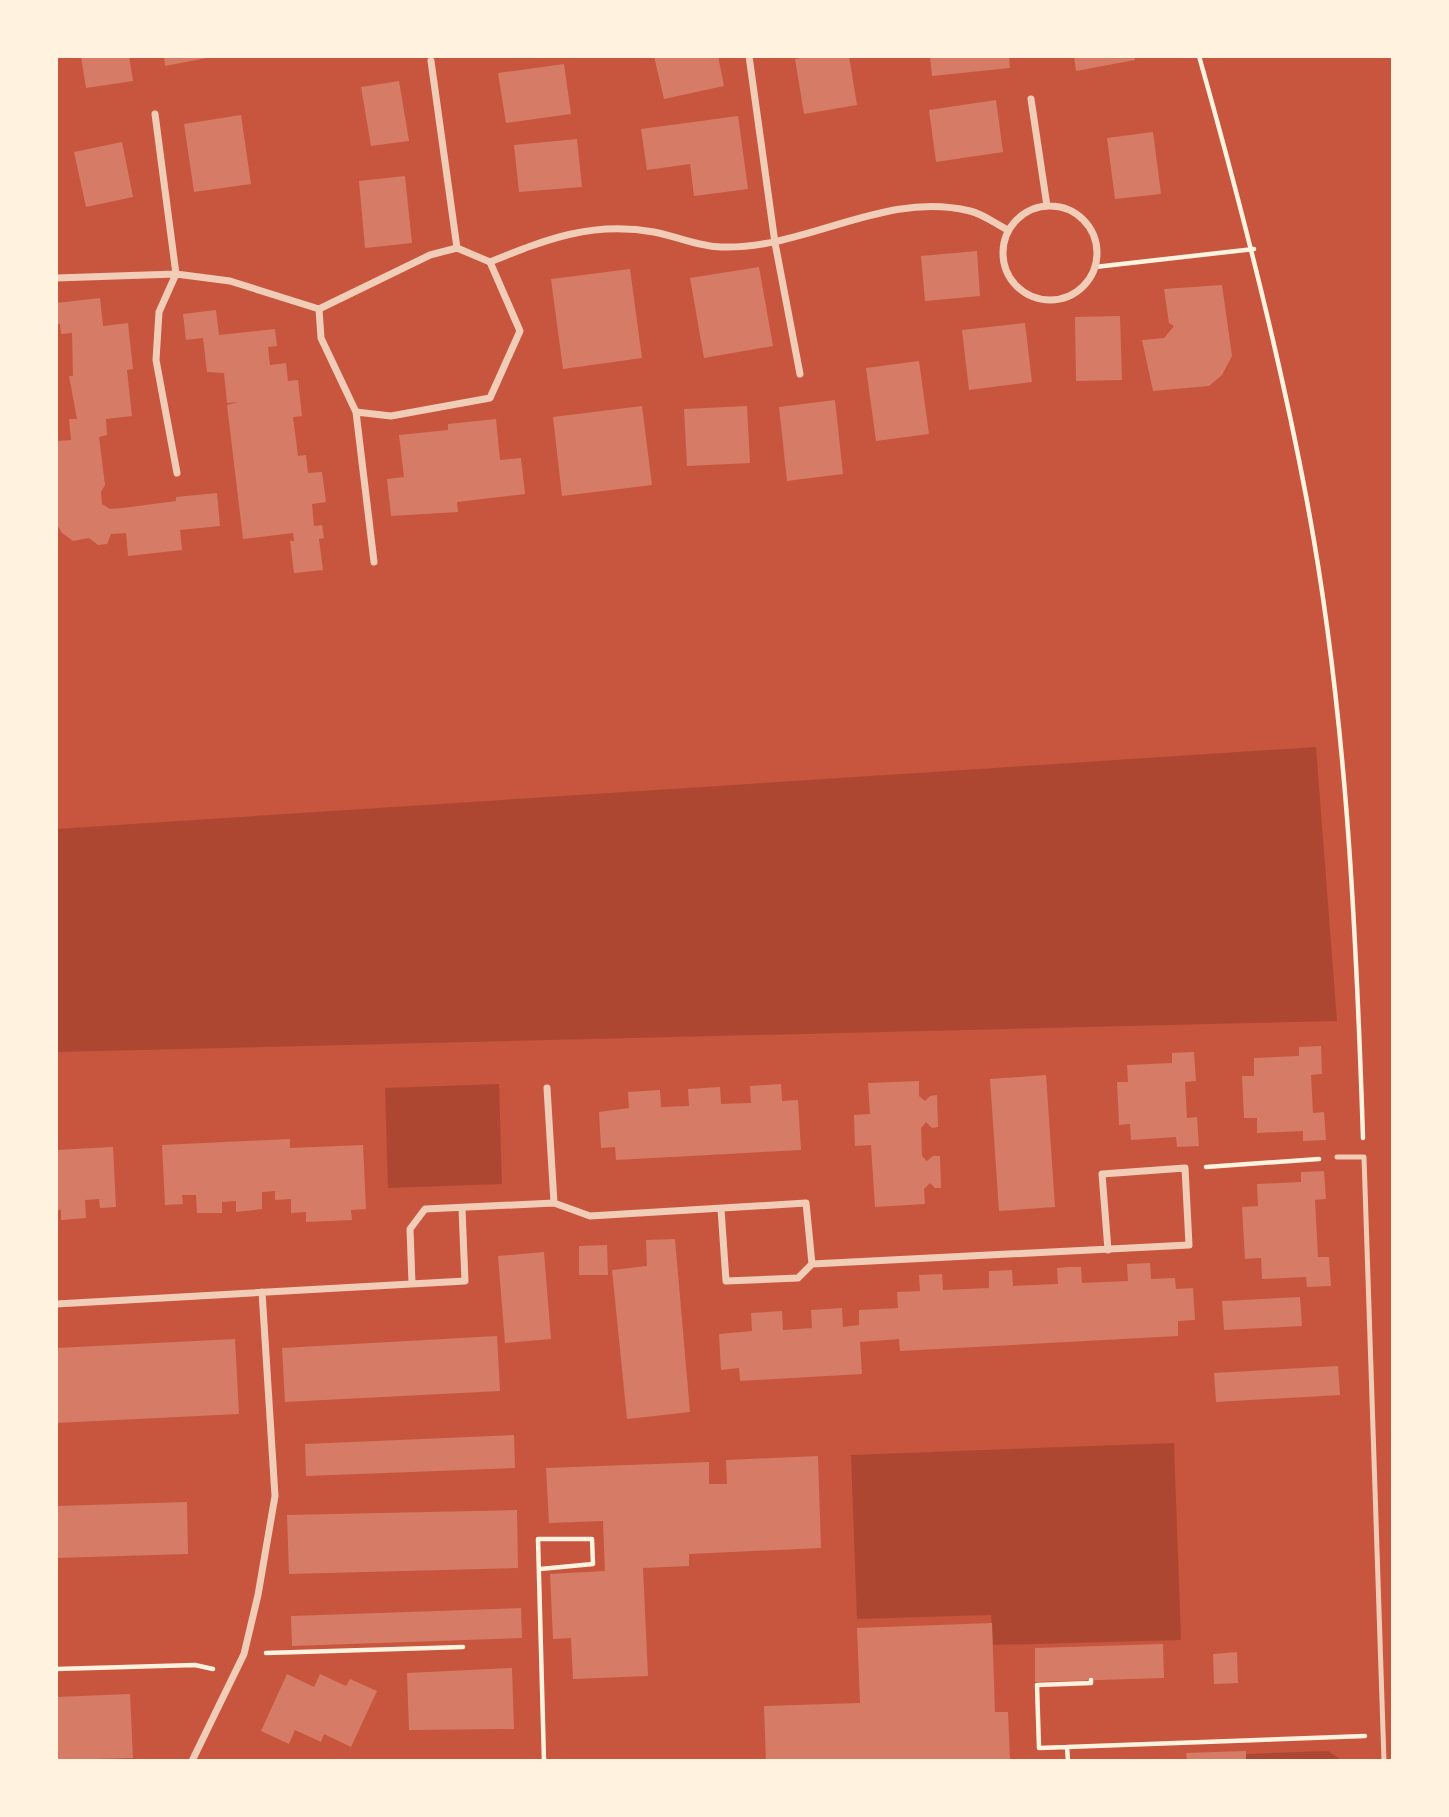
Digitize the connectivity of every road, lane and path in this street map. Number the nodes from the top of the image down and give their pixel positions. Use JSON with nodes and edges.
{"nodes":[{"id":1,"x":749,"y":56,"type":"edge"},
{"id":2,"x":1199,"y":56,"type":"edge"},
{"id":3,"x":431,"y":61,"type":"dead end"},
{"id":4,"x":1031,"y":99,"type":"dead end"},
{"id":5,"x":155,"y":114,"type":"dead end"},
{"id":6,"x":1047,"y":206,"type":"junction"},
{"id":7,"x":1008,"y":230,"type":"junction"},
{"id":8,"x":775,"y":243,"type":"junction"},
{"id":9,"x":457,"y":248,"type":"junction"},
{"id":10,"x":1254,"y":249,"type":"junction"},
{"id":11,"x":490,"y":262,"type":"junction"},
{"id":12,"x":1096,"y":267,"type":"junction"},
{"id":13,"x":176,"y":274,"type":"junction"},
{"id":14,"x":56,"y":278,"type":"edge"},
{"id":15,"x":319,"y":309,"type":"junction"},
{"id":16,"x":800,"y":374,"type":"dead end"},
{"id":17,"x":356,"y":412,"type":"junction"},
{"id":18,"x":177,"y":473,"type":"dead end"},
{"id":19,"x":374,"y":562,"type":"dead end"},
{"id":20,"x":547,"y":1088,"type":"dead end"},
{"id":21,"x":1337,"y":1157,"type":"joint"},
{"id":22,"x":1364,"y":1157,"type":"junction"},
{"id":23,"x":1185,"y":1168,"type":"junction"},
{"id":24,"x":554,"y":1203,"type":"junction"},
{"id":25,"x":462,"y":1209,"type":"junction"},
{"id":26,"x":722,"y":1209,"type":"junction"},
{"id":27,"x":1108,"y":1250,"type":"junction"},
{"id":28,"x":812,"y":1264,"type":"junction"},
{"id":29,"x":412,"y":1283,"type":"junction"},
{"id":30,"x":262,"y":1292,"type":"junction"},
{"id":31,"x":56,"y":1304,"type":"edge"},
{"id":32,"x":540,"y":1569,"type":"junction"},
{"id":33,"x":463,"y":1647,"type":"dead end"},
{"id":34,"x":244,"y":1654,"type":"junction"},
{"id":35,"x":56,"y":1669,"type":"edge"},
{"id":36,"x":234,"y":1674,"type":"junction"},
{"id":37,"x":1090,"y":1680,"type":"dead end"},
{"id":38,"x":1383,"y":1735,"type":"junction"},
{"id":39,"x":1067,"y":1747,"type":"junction"},
{"id":40,"x":192,"y":1761,"type":"edge"},
{"id":41,"x":544,"y":1761,"type":"edge"},
{"id":42,"x":1068,"y":1761,"type":"edge"},
{"id":43,"x":1384,"y":1761,"type":"edge"}],
"edges":[{"from":1,"to":8,"type":"street"},
{"from":2,"to":10,"type":"path"},
{"from":3,"to":9,"type":"street"},
{"from":4,"to":6,"type":"street"},
{"from":5,"to":13,"type":"street"},
{"from":6,"to":7,"type":"street"},
{"from":6,"to":12,"type":"street"},
{"from":7,"to":8,"type":"street"},
{"from":7,"to":12,"type":"street"},
{"from":8,"to":11,"type":"street"},
{"from":8,"to":16,"type":"street"},
{"from":9,"to":11,"type":"street"},
{"from":9,"to":15,"type":"street"},
{"from":10,"to":12,"type":"path"},
{"from":10,"to":22,"type":"path"},
{"from":11,"to":17,"type":"street"},
{"from":13,"to":14,"type":"street"},
{"from":13,"to":15,"type":"street"},
{"from":13,"to":18,"type":"street"},
{"from":15,"to":17,"type":"street"},
{"from":17,"to":19,"type":"street"},
{"from":20,"to":24,"type":"street"},
{"from":21,"to":22,"type":"lane"},
{"from":21,"to":23,"type":"path"},
{"from":22,"to":38,"type":"lane"},
{"from":23,"to":27,"type":"street"},
{"from":23,"to":27,"type":"street"},
{"from":24,"to":25,"type":"street"},
{"from":24,"to":26,"type":"street"},
{"from":25,"to":29,"type":"street"},
{"from":25,"to":29,"type":"street"},
{"from":26,"to":28,"type":"street"},
{"from":26,"to":28,"type":"street"},
{"from":27,"to":28,"type":"street"},
{"from":29,"to":30,"type":"street"},
{"from":30,"to":31,"type":"street"},
{"from":30,"to":34,"type":"street"},
{"from":32,"to":32,"type":"path"},
{"from":32,"to":41,"type":"path"},
{"from":33,"to":34,"type":"path"},
{"from":34,"to":36,"type":"street"},
{"from":35,"to":36,"type":"path"},
{"from":36,"to":40,"type":"street"},
{"from":37,"to":39,"type":"path"},
{"from":38,"to":39,"type":"path"},
{"from":38,"to":43,"type":"lane"},
{"from":39,"to":42,"type":"path"}]}
